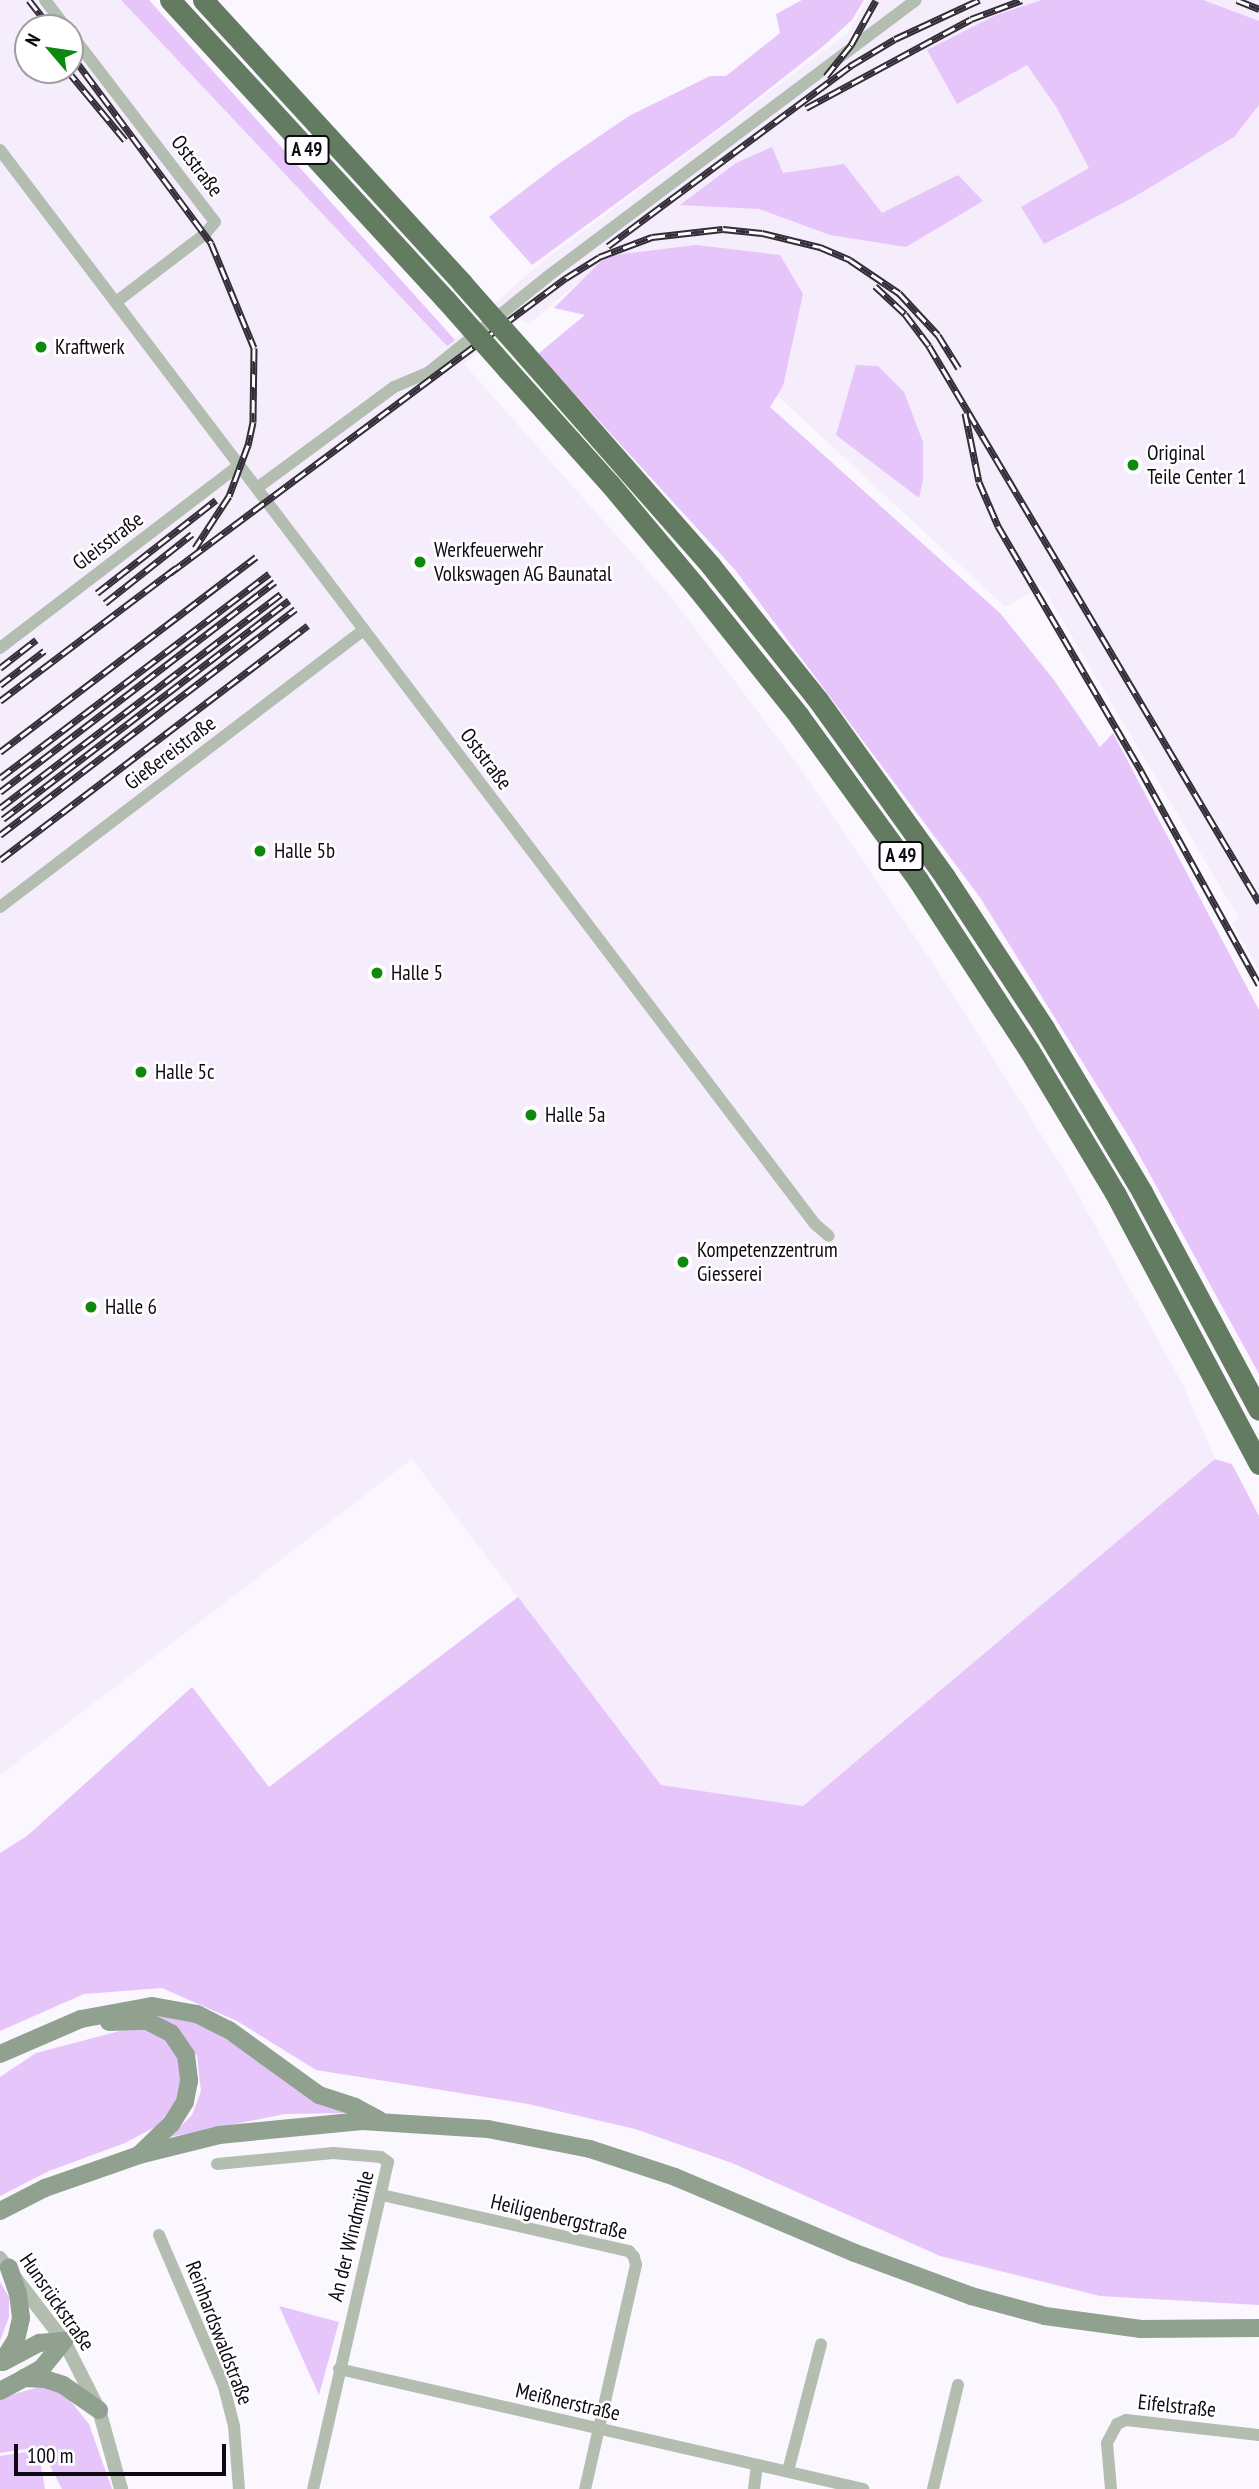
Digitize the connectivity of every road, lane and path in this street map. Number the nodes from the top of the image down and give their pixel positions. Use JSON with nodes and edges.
{"nodes":[{"id":1,"x":170,"y":0,"type":"edge"},
{"id":2,"x":203,"y":0,"type":"edge"},
{"id":3,"x":916,"y":0,"type":"edge"},
{"id":4,"x":84,"y":51,"type":"edge"},
{"id":5,"x":0,"y":150,"type":"edge"},
{"id":6,"x":116,"y":302,"type":"junction"},
{"id":7,"x":239,"y":465,"type":"junction"},
{"id":8,"x":257,"y":488,"type":"junction"},
{"id":9,"x":364,"y":630,"type":"junction"},
{"id":10,"x":0,"y":648,"type":"edge"},
{"id":11,"x":0,"y":907,"type":"edge"},
{"id":12,"x":829,"y":1236,"type":"dead end"},
{"id":13,"x":1259,"y":1410,"type":"edge"},
{"id":14,"x":1259,"y":1464,"type":"edge"},
{"id":15,"x":0,"y":2054,"type":"edge"},
{"id":16,"x":0,"y":2067,"type":"edge"},
{"id":17,"x":382,"y":2122,"type":"junction"},
{"id":18,"x":139,"y":2155,"type":"junction"},
{"id":19,"x":217,"y":2164,"type":"dead end"},
{"id":20,"x":382,"y":2195,"type":"junction"},
{"id":21,"x":7,"y":2208,"type":"edge"},
{"id":22,"x":159,"y":2235,"type":"dead end"},
{"id":23,"x":4,"y":2263,"type":"edge"},
{"id":24,"x":1259,"y":2328,"type":"edge"},
{"id":25,"x":64,"y":2341,"type":"junction"},
{"id":26,"x":821,"y":2344,"type":"dead end"},
{"id":27,"x":1,"y":2363,"type":"edge"},
{"id":28,"x":339,"y":2369,"type":"junction"},
{"id":29,"x":24,"y":2378,"type":"junction"},
{"id":30,"x":958,"y":2385,"type":"dead end"},
{"id":31,"x":0,"y":2391,"type":"edge"},
{"id":32,"x":99,"y":2410,"type":"junction"},
{"id":33,"x":599,"y":2430,"type":"junction"},
{"id":34,"x":1259,"y":2435,"type":"edge"},
{"id":35,"x":757,"y":2465,"type":"junction"},
{"id":36,"x":788,"y":2471,"type":"junction"},
{"id":37,"x":121,"y":2489,"type":"edge"},
{"id":38,"x":239,"y":2489,"type":"edge"},
{"id":39,"x":313,"y":2489,"type":"edge"},
{"id":40,"x":585,"y":2489,"type":"edge"},
{"id":41,"x":754,"y":2489,"type":"edge"},
{"id":42,"x":863,"y":2489,"type":"edge"},
{"id":43,"x":933,"y":2489,"type":"edge"},
{"id":44,"x":1111,"y":2489,"type":"edge"}],
"edges":[{"from":1,"to":14,"type":"highway","number":"A 49","bridge":true},
{"from":2,"to":13,"type":"highway","number":"A 49","bridge":true},
{"from":3,"to":8,"type":"street"},
{"from":4,"to":6,"type":"street","name":"Oststraße"},
{"from":5,"to":6,"type":"street","name":"Oststraße"},
{"from":6,"to":7,"type":"street","name":"Oststraße"},
{"from":7,"to":8,"type":"street","name":"Oststraße"},
{"from":7,"to":10,"type":"street","name":"Gleisstraße"},
{"from":8,"to":9,"type":"street","name":"Oststraße"},
{"from":9,"to":11,"type":"street","name":"Gießereistraße"},
{"from":9,"to":12,"type":"street","name":"Oststraße"},
{"from":15,"to":17,"type":"main road"},
{"from":16,"to":18,"type":"main road"},
{"from":17,"to":18,"type":"main road"},
{"from":17,"to":24,"type":"main road"},
{"from":18,"to":21,"type":"main road"},
{"from":19,"to":20,"type":"street","name":"An der Windmühle"},
{"from":20,"to":28,"type":"street","name":"An der Windmühle"},
{"from":20,"to":33,"type":"street","name":"Heiligenbergstraße"},
{"from":22,"to":38,"type":"street","name":"Reinhardswaldstraße"},
{"from":23,"to":25,"type":"street","name":"Hunsrückstraße"},
{"from":23,"to":27,"type":"main road"},
{"from":25,"to":27,"type":"main road"},
{"from":25,"to":29,"type":"main road"},
{"from":25,"to":32,"type":"street","name":"Hunsrückstraße"},
{"from":26,"to":36,"type":"street"},
{"from":28,"to":33,"type":"street","name":"Meißnerstraße"},
{"from":28,"to":39,"type":"street","name":"An der Windmühle"},
{"from":29,"to":31,"type":"main road"},
{"from":29,"to":32,"type":"main road"},
{"from":30,"to":43,"type":"street"},
{"from":32,"to":37,"type":"street","name":"Hunsrückstraße"},
{"from":33,"to":35,"type":"street","name":"Meißnerstraße"},
{"from":33,"to":40,"type":"street"},
{"from":34,"to":44,"type":"street","name":"Eifelstraße"},
{"from":35,"to":36,"type":"street","name":"Meißnerstraße"},
{"from":35,"to":41,"type":"street"},
{"from":36,"to":42,"type":"street","name":"Meißnerstraße"}]}
